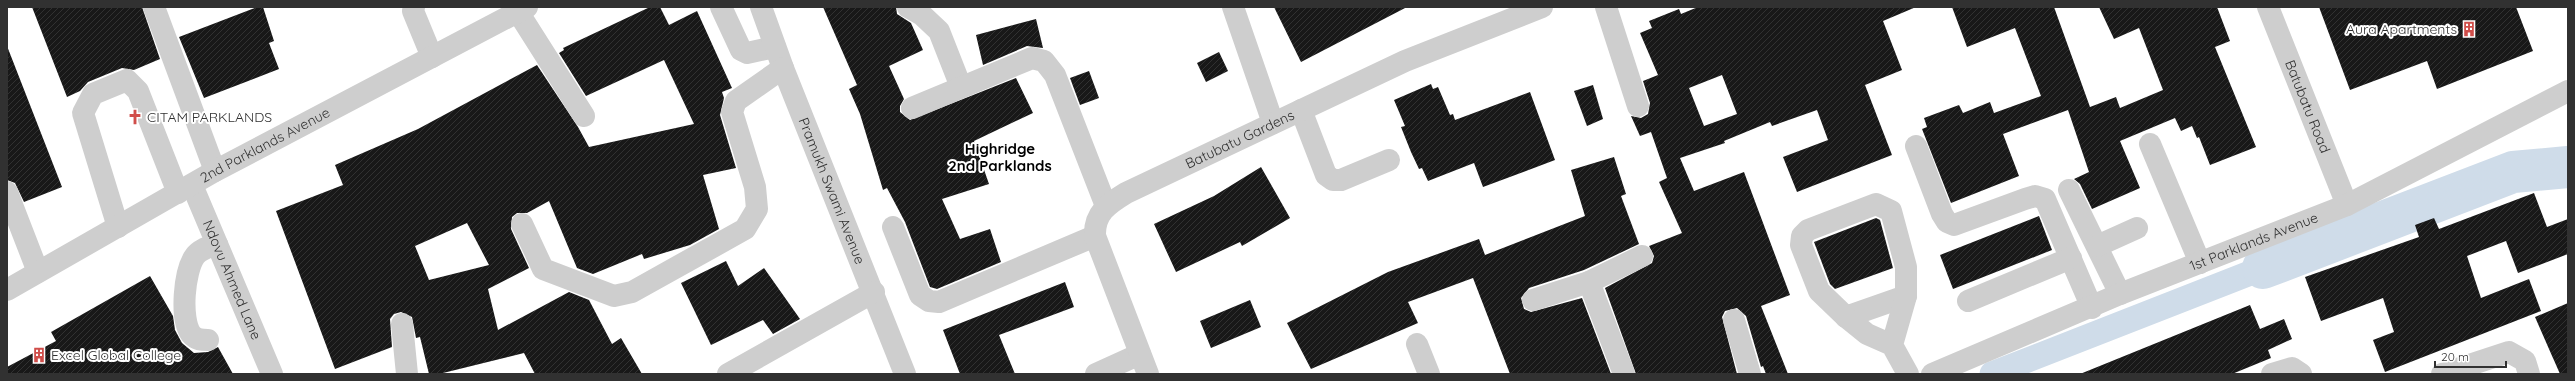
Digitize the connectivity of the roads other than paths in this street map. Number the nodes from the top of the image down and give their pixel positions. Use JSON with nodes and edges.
{"nodes":[{"id":1,"x":154,"y":7,"type":"edge"},
{"id":2,"x":414,"y":7,"type":"edge"},
{"id":3,"x":722,"y":7,"type":"edge"},
{"id":4,"x":761,"y":7,"type":"edge"},
{"id":5,"x":908,"y":7,"type":"edge"},
{"id":6,"x":1233,"y":7,"type":"edge"},
{"id":7,"x":1542,"y":7,"type":"edge"},
{"id":8,"x":1606,"y":7,"type":"edge"},
{"id":9,"x":2268,"y":7,"type":"edge"},
{"id":10,"x":523,"y":9,"type":"edge"},
{"id":11,"x":1497,"y":15,"type":"edge"},
{"id":12,"x":775,"y":47,"type":"junction"},
{"id":13,"x":432,"y":57,"type":"junction"},
{"id":14,"x":783,"y":68,"type":"junction"},
{"id":15,"x":961,"y":87,"type":"junction"},
{"id":16,"x":2568,"y":91,"type":"edge"},
{"id":17,"x":1638,"y":106,"type":"dead end"},
{"id":18,"x":912,"y":108,"type":"dead end"},
{"id":19,"x":1301,"y":110,"type":"junction"},
{"id":20,"x":584,"y":116,"type":"dead end"},
{"id":21,"x":1273,"y":123,"type":"junction"},
{"id":22,"x":2150,"y":144,"type":"dead end"},
{"id":23,"x":1916,"y":146,"type":"dead end"},
{"id":24,"x":1389,"y":160,"type":"dead end"},
{"id":25,"x":215,"y":171,"type":"junction"},
{"id":26,"x":185,"y":189,"type":"junction"},
{"id":27,"x":2069,"y":190,"type":"dead end"},
{"id":28,"x":7,"y":192,"type":"edge"},
{"id":29,"x":2348,"y":205,"type":"junction"},
{"id":30,"x":1106,"y":206,"type":"junction"},
{"id":31,"x":522,"y":224,"type":"dead end"},
{"id":32,"x":118,"y":227,"type":"junction"},
{"id":33,"x":893,"y":227,"type":"dead end"},
{"id":34,"x":2137,"y":228,"type":"dead end"},
{"id":35,"x":1095,"y":236,"type":"junction"},
{"id":36,"x":217,"y":244,"type":"junction"},
{"id":37,"x":2097,"y":246,"type":"junction"},
{"id":38,"x":1642,"y":256,"type":"dead end"},
{"id":39,"x":2071,"y":258,"type":"junction"},
{"id":40,"x":2200,"y":263,"type":"junction"},
{"id":41,"x":38,"y":272,"type":"junction"},
{"id":42,"x":1589,"y":282,"type":"junction"},
{"id":43,"x":7,"y":290,"type":"edge"},
{"id":44,"x":874,"y":292,"type":"junction"},
{"id":45,"x":2120,"y":294,"type":"junction"},
{"id":46,"x":1906,"y":296,"type":"junction"},
{"id":47,"x":1533,"y":300,"type":"dead end"},
{"id":48,"x":1968,"y":301,"type":"dead end"},
{"id":49,"x":2092,"y":308,"type":"junction"},
{"id":50,"x":1846,"y":317,"type":"junction"},
{"id":51,"x":1734,"y":320,"type":"dead end"},
{"id":52,"x":402,"y":324,"type":"dead end"},
{"id":53,"x":208,"y":340,"type":"dead end"},
{"id":54,"x":1417,"y":344,"type":"dead end"},
{"id":55,"x":1892,"y":345,"type":"junction"},
{"id":56,"x":1140,"y":354,"type":"junction"},
{"id":57,"x":272,"y":374,"type":"edge"},
{"id":58,"x":407,"y":374,"type":"edge"},
{"id":59,"x":728,"y":374,"type":"edge"},
{"id":60,"x":905,"y":374,"type":"edge"},
{"id":61,"x":1096,"y":374,"type":"edge"},
{"id":62,"x":1148,"y":374,"type":"edge"},
{"id":63,"x":1429,"y":374,"type":"edge"},
{"id":64,"x":1624,"y":374,"type":"edge"},
{"id":65,"x":1750,"y":374,"type":"edge"},
{"id":66,"x":1908,"y":374,"type":"edge"},
{"id":67,"x":1932,"y":374,"type":"edge"},
{"id":68,"x":2272,"y":374,"type":"edge"},
{"id":69,"x":2301,"y":374,"type":"edge"},
{"id":70,"x":2442,"y":374,"type":"edge"},
{"id":71,"x":2528,"y":374,"type":"edge"}],
"edges":[{"from":1,"to":25,"type":"street"},
{"from":2,"to":13,"type":"street"},
{"from":3,"to":12,"type":"street"},
{"from":4,"to":12,"type":"street","name":"Pramukh Swami Avenue"},
{"from":5,"to":15,"type":"street"},
{"from":6,"to":21,"type":"street"},
{"from":7,"to":11,"type":"street","name":"Batubatu Gardens"},
{"from":8,"to":17,"type":"street"},
{"from":9,"to":29,"type":"street","name":"Batubatu Road"},
{"from":10,"to":13,"type":"street","name":"2nd Parklands Avenue"},
{"from":10,"to":20,"type":"street"},
{"from":11,"to":19,"type":"street","name":"Batubatu Gardens"},
{"from":12,"to":14,"type":"street","name":"Pramukh Swami Avenue"},
{"from":13,"to":25,"type":"street","name":"2nd Parklands Avenue"},
{"from":14,"to":31,"type":"street"},
{"from":14,"to":44,"type":"street","name":"Pramukh Swami Avenue"},
{"from":15,"to":18,"type":"street"},
{"from":15,"to":30,"type":"street"},
{"from":16,"to":29,"type":"street","name":"1st Parklands Avenue"},
{"from":19,"to":21,"type":"street","name":"Batubatu Gardens"},
{"from":19,"to":24,"type":"street"},
{"from":21,"to":30,"type":"street","name":"Batubatu Gardens"},
{"from":22,"to":40,"type":"street"},
{"from":23,"to":39,"type":"street"},
{"from":25,"to":26,"type":"street","name":"2nd Parklands Avenue"},
{"from":26,"to":32,"type":"street","name":"2nd Parklands Avenue"},
{"from":26,"to":32,"type":"street","name":"Ndovu Ahmed Lane"},
{"from":26,"to":36,"type":"street","name":"Ndovu Ahmed Lane"},
{"from":27,"to":37,"type":"street"},
{"from":28,"to":41,"type":"street"},
{"from":29,"to":40,"type":"street","name":"1st Parklands Avenue"},
{"from":30,"to":35,"type":"street","name":"Batubatu Gardens"},
{"from":32,"to":41,"type":"street","name":"2nd Parklands Avenue"},
{"from":33,"to":35,"type":"street"},
{"from":34,"to":37,"type":"street"},
{"from":35,"to":56,"type":"street"},
{"from":36,"to":53,"type":"street"},
{"from":36,"to":57,"type":"street","name":"Ndovu Ahmed Lane"},
{"from":37,"to":45,"type":"street"},
{"from":38,"to":42,"type":"street"},
{"from":39,"to":48,"type":"street"},
{"from":39,"to":49,"type":"street"},
{"from":40,"to":45,"type":"street","name":"1st Parklands Avenue"},
{"from":41,"to":43,"type":"street","name":"2nd Parklands Avenue"},
{"from":42,"to":47,"type":"street"},
{"from":42,"to":64,"type":"street"},
{"from":44,"to":59,"type":"street"},
{"from":44,"to":60,"type":"street","name":"Pramukh Swami Avenue"},
{"from":45,"to":49,"type":"street","name":"1st Parklands Avenue"},
{"from":46,"to":50,"type":"street"},
{"from":46,"to":50,"type":"street"},
{"from":46,"to":55,"type":"street"},
{"from":49,"to":67,"type":"street","name":"1st Parklands Avenue"},
{"from":50,"to":55,"type":"street"},
{"from":51,"to":65,"type":"street"},
{"from":52,"to":58,"type":"street"},
{"from":54,"to":63,"type":"street"},
{"from":55,"to":66,"type":"street"},
{"from":56,"to":61,"type":"street"},
{"from":56,"to":62,"type":"street"},
{"from":68,"to":69,"type":"street"},
{"from":70,"to":71,"type":"street"}]}
